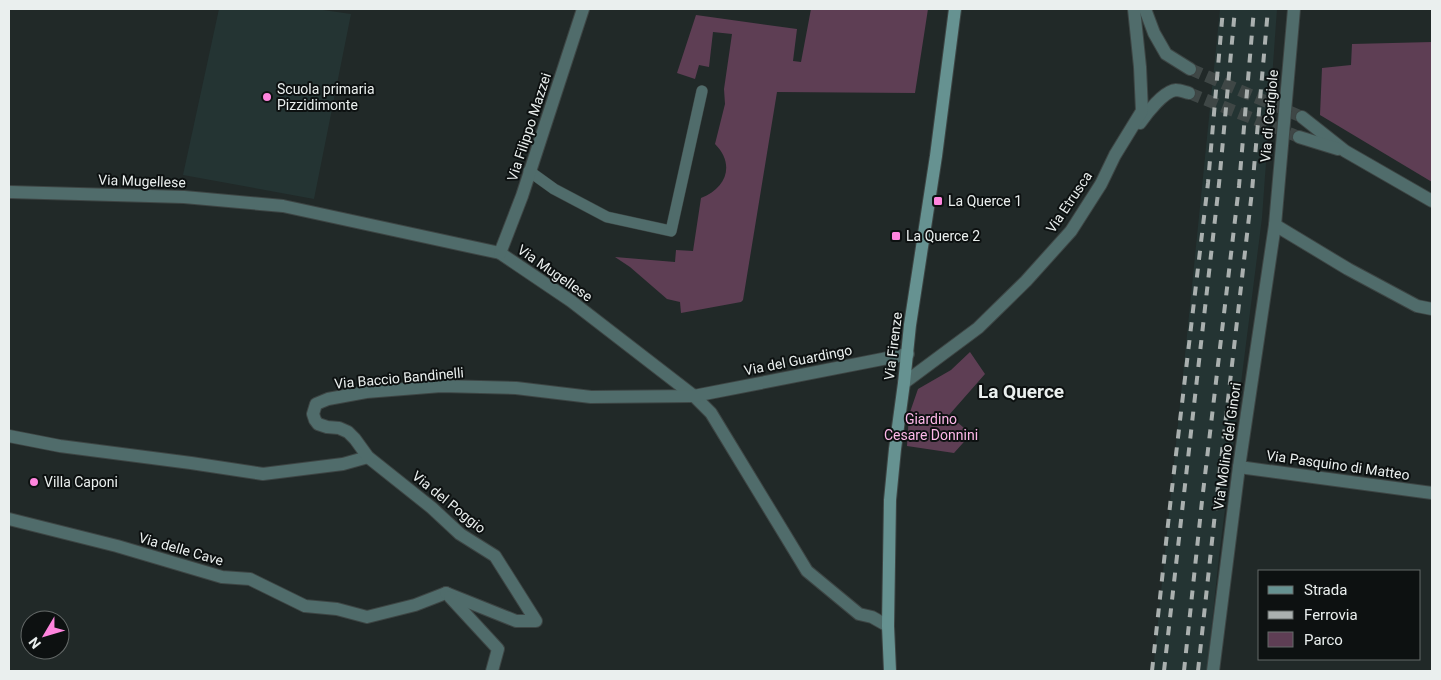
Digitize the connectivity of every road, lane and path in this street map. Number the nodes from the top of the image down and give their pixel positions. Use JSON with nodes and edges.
{"nodes":[{"id":1,"x":583,"y":9,"type":"edge"},
{"id":2,"x":949,"y":9,"type":"edge"},
{"id":3,"x":955,"y":9,"type":"edge"},
{"id":4,"x":1134,"y":9,"type":"edge"},
{"id":5,"x":1145,"y":9,"type":"edge"},
{"id":6,"x":1294,"y":9,"type":"edge"},
{"id":7,"x":953,"y":26,"type":"junction"},
{"id":8,"x":1190,"y":69,"type":"tunnel mouth"},
{"id":9,"x":702,"y":91,"type":"dead end"},
{"id":10,"x":1189,"y":93,"type":"tunnel mouth"},
{"id":11,"x":1302,"y":117,"type":"tunnel mouth"},
{"id":12,"x":1300,"y":137,"type":"tunnel mouth"},
{"id":13,"x":1345,"y":151,"type":"junction"},
{"id":14,"x":529,"y":171,"type":"junction"},
{"id":15,"x":1101,"y":184,"type":"junction"},
{"id":16,"x":9,"y":192,"type":"edge"},
{"id":17,"x":1432,"y":201,"type":"edge"},
{"id":18,"x":1275,"y":225,"type":"junction"},
{"id":19,"x":500,"y":253,"type":"junction"},
{"id":20,"x":1432,"y":309,"type":"edge"},
{"id":21,"x":908,"y":354,"type":"junction"},
{"id":22,"x":904,"y":384,"type":"junction"},
{"id":23,"x":694,"y":396,"type":"junction"},
{"id":24,"x":9,"y":436,"type":"edge"},
{"id":25,"x":368,"y":457,"type":"junction"},
{"id":26,"x":1239,"y":467,"type":"junction"},
{"id":27,"x":1432,"y":493,"type":"edge"},
{"id":28,"x":9,"y":519,"type":"edge"},
{"id":29,"x":446,"y":593,"type":"junction"},
{"id":30,"x":888,"y":626,"type":"junction"},
{"id":31,"x":492,"y":671,"type":"edge"},
{"id":32,"x":890,"y":671,"type":"edge"},
{"id":33,"x":1213,"y":671,"type":"edge"}],
"edges":[{"from":1,"to":14,"type":"street","name":"Via Filippo Mazzei"},
{"from":2,"to":7,"type":"main road","name":"Via Firenze"},
{"from":3,"to":7,"type":"main road","name":"Via Firenze"},
{"from":4,"to":15,"type":"street","name":"Via Etrusca"},
{"from":5,"to":8,"type":"street"},
{"from":6,"to":18,"type":"street","name":"Via di Cerigiole"},
{"from":7,"to":21,"type":"main road","name":"Via Firenze"},
{"from":9,"to":14,"type":"lane"},
{"from":10,"to":15,"type":"street"},
{"from":11,"to":13,"type":"street"},
{"from":12,"to":13,"type":"street"},
{"from":13,"to":17,"type":"street"},
{"from":14,"to":19,"type":"street","name":"Via Filippo Mazzei"},
{"from":15,"to":22,"type":"street","name":"Via Etrusca"},
{"from":16,"to":19,"type":"street","name":"Via Mugellese"},
{"from":18,"to":20,"type":"street"},
{"from":18,"to":26,"type":"street","name":"Via Molino del Ginori"},
{"from":19,"to":23,"type":"street","name":"Via Mugellese"},
{"from":21,"to":22,"type":"main road","name":"Via Firenze"},
{"from":21,"to":23,"type":"street","name":"Via del Guardingo"},
{"from":22,"to":30,"type":"main road","name":"Via Firenze"},
{"from":23,"to":25,"type":"street","name":"Via Baccio Bandinelli"},
{"from":23,"to":30,"type":"street","name":"Via Mugellese"},
{"from":24,"to":25,"type":"street"},
{"from":25,"to":29,"type":"street","name":"Via del Poggio"},
{"from":26,"to":27,"type":"street","name":"Via Pasquino di Matteo"},
{"from":26,"to":33,"type":"street","name":"Via Molino del Ginori"},
{"from":28,"to":29,"type":"street","name":"Via delle Cave"},
{"from":29,"to":31,"type":"street"},
{"from":30,"to":32,"type":"main road","name":"Via Firenze"}]}
